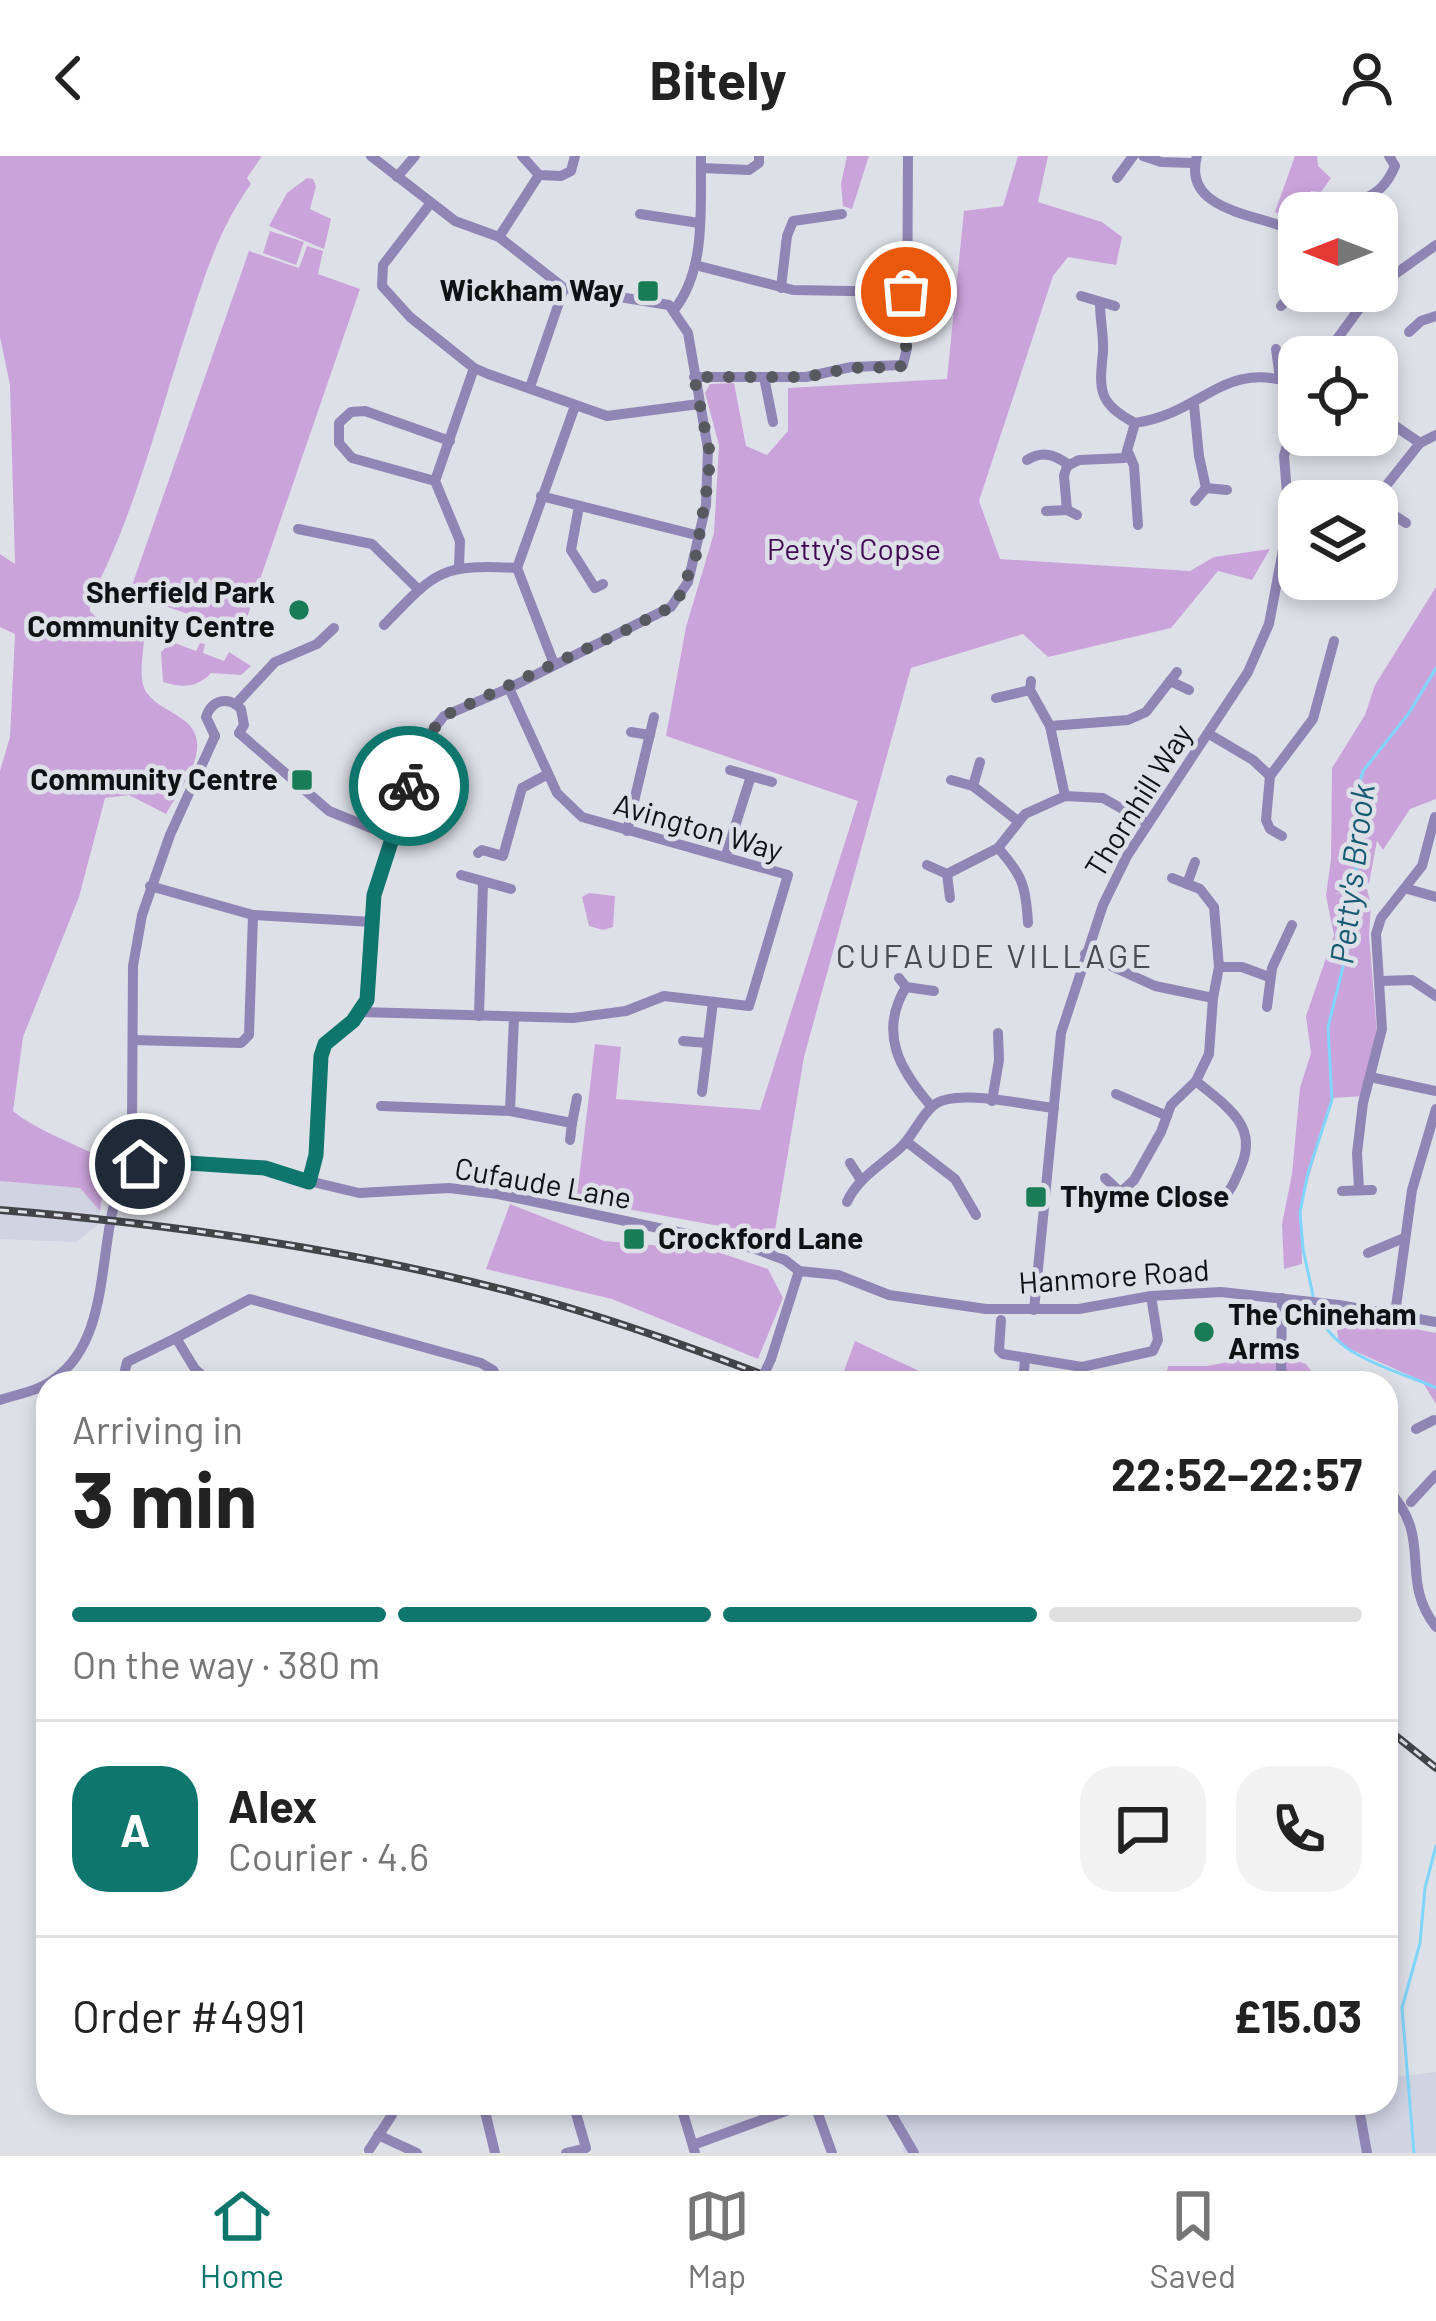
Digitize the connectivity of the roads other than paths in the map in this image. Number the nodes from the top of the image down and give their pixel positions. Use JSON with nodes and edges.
{"nodes":[{"id":1,"x":371,"y":156,"type":"edge"},
{"id":2,"x":415,"y":156,"type":"edge"},
{"id":3,"x":522,"y":156,"type":"edge"},
{"id":4,"x":574,"y":156,"type":"edge"},
{"id":5,"x":759,"y":156,"type":"edge"},
{"id":6,"x":908,"y":156,"type":"edge"},
{"id":7,"x":1132,"y":156,"type":"edge"},
{"id":8,"x":1144,"y":156,"type":"edge"},
{"id":9,"x":1390,"y":156,"type":"edge"},
{"id":10,"x":1196,"y":159,"type":"edge"},
{"id":11,"x":701,"y":162,"type":"edge"},
{"id":12,"x":539,"y":175,"type":"junction"},
{"id":13,"x":397,"y":177,"type":"junction"},
{"id":14,"x":1117,"y":178,"type":"dead end"},
{"id":15,"x":1380,"y":192,"type":"edge"},
{"id":16,"x":430,"y":204,"type":"junction"},
{"id":17,"x":640,"y":214,"type":"dead end"},
{"id":18,"x":842,"y":214,"type":"dead end"},
{"id":19,"x":699,"y":223,"type":"junction"},
{"id":20,"x":1278,"y":223,"type":"edge"},
{"id":21,"x":499,"y":237,"type":"junction"},
{"id":22,"x":1436,"y":245,"type":"edge"},
{"id":23,"x":695,"y":265,"type":"junction"},
{"id":24,"x":1398,"y":272,"type":"edge"},
{"id":25,"x":1275,"y":286,"type":"dead end"},
{"id":26,"x":564,"y":288,"type":"junction"},
{"id":27,"x":781,"y":288,"type":"junction"},
{"id":28,"x":1278,"y":290,"type":"edge"},
{"id":29,"x":906,"y":292,"type":"junction"},
{"id":30,"x":1082,"y":296,"type":"dead end"},
{"id":31,"x":1100,"y":304,"type":"junction"},
{"id":32,"x":1115,"y":306,"type":"dead end"},
{"id":33,"x":674,"y":310,"type":"junction"},
{"id":34,"x":1430,"y":315,"type":"edge"},
{"id":35,"x":1409,"y":332,"type":"dead end"},
{"id":36,"x":1276,"y":349,"type":"dead end"},
{"id":37,"x":1278,"y":364,"type":"edge"},
{"id":38,"x":475,"y":368,"type":"junction"},
{"id":39,"x":764,"y":376,"type":"junction"},
{"id":40,"x":694,"y":377,"type":"junction"},
{"id":41,"x":1278,"y":378,"type":"edge"},
{"id":42,"x":530,"y":386,"type":"junction"},
{"id":43,"x":699,"y":404,"type":"junction"},
{"id":44,"x":1194,"y":405,"type":"junction"},
{"id":45,"x":574,"y":406,"type":"junction"},
{"id":46,"x":773,"y":422,"type":"dead end"},
{"id":47,"x":1135,"y":423,"type":"junction"},
{"id":48,"x":1398,"y":427,"type":"edge"},
{"id":49,"x":1436,"y":435,"type":"edge"},
{"id":50,"x":450,"y":441,"type":"junction"},
{"id":51,"x":1420,"y":443,"type":"junction"},
{"id":52,"x":1129,"y":454,"type":"junction"},
{"id":53,"x":1027,"y":460,"type":"dead end"},
{"id":54,"x":1069,"y":465,"type":"junction"},
{"id":55,"x":1392,"y":480,"type":"edge"},
{"id":56,"x":435,"y":482,"type":"junction"},
{"id":57,"x":1206,"y":488,"type":"junction"},
{"id":58,"x":1227,"y":490,"type":"dead end"},
{"id":59,"x":541,"y":496,"type":"junction"},
{"id":60,"x":1195,"y":501,"type":"dead end"},
{"id":61,"x":580,"y":506,"type":"junction"},
{"id":62,"x":1046,"y":511,"type":"dead end"},
{"id":63,"x":1398,"y":522,"type":"edge"},
{"id":64,"x":1406,"y":523,"type":"dead end"},
{"id":65,"x":1138,"y":524,"type":"dead end"},
{"id":66,"x":298,"y":529,"type":"dead end"},
{"id":67,"x":700,"y":536,"type":"junction"},
{"id":68,"x":459,"y":566,"type":"junction"},
{"id":69,"x":517,"y":568,"type":"junction"},
{"id":70,"x":603,"y":584,"type":"dead end"},
{"id":71,"x":1278,"y":587,"type":"edge"},
{"id":72,"x":419,"y":590,"type":"junction"},
{"id":73,"x":384,"y":626,"type":"dead end"},
{"id":74,"x":334,"y":628,"type":"dead end"},
{"id":75,"x":1334,"y":641,"type":"dead end"},
{"id":76,"x":554,"y":664,"type":"junction"},
{"id":77,"x":509,"y":688,"type":"junction"},
{"id":78,"x":1190,"y":690,"type":"dead end"},
{"id":79,"x":996,"y":698,"type":"dead end"},
{"id":80,"x":236,"y":704,"type":"junction"},
{"id":81,"x":654,"y":717,"type":"dead end"},
{"id":82,"x":1050,"y":726,"type":"junction"},
{"id":83,"x":631,"y":732,"type":"dead end"},
{"id":84,"x":239,"y":733,"type":"junction"},
{"id":85,"x":1209,"y":734,"type":"junction"},
{"id":86,"x":650,"y":735,"type":"junction"},
{"id":87,"x":215,"y":736,"type":"junction"},
{"id":88,"x":980,"y":762,"type":"dead end"},
{"id":89,"x":730,"y":770,"type":"dead end"},
{"id":90,"x":548,"y":775,"type":"junction"},
{"id":91,"x":751,"y":776,"type":"junction"},
{"id":92,"x":1270,"y":776,"type":"junction"},
{"id":93,"x":951,"y":780,"type":"dead end"},
{"id":94,"x":772,"y":782,"type":"dead end"},
{"id":95,"x":973,"y":786,"type":"junction"},
{"id":96,"x":1065,"y":796,"type":"junction"},
{"id":97,"x":1428,"y":803,"type":"dead end"},
{"id":98,"x":1436,"y":817,"type":"edge"},
{"id":99,"x":1018,"y":821,"type":"junction"},
{"id":100,"x":1147,"y":823,"type":"junction"},
{"id":101,"x":627,"y":831,"type":"junction"},
{"id":102,"x":392,"y":836,"type":"junction"},
{"id":103,"x":1282,"y":836,"type":"dead end"},
{"id":104,"x":998,"y":848,"type":"junction"},
{"id":105,"x":478,"y":853,"type":"dead end"},
{"id":106,"x":726,"y":856,"type":"junction"},
{"id":107,"x":1195,"y":862,"type":"dead end"},
{"id":108,"x":927,"y":866,"type":"dead end"},
{"id":109,"x":461,"y":874,"type":"dead end"},
{"id":110,"x":947,"y":874,"type":"junction"},
{"id":111,"x":1172,"y":878,"type":"dead end"},
{"id":112,"x":483,"y":882,"type":"junction"},
{"id":113,"x":1186,"y":884,"type":"junction"},
{"id":114,"x":150,"y":886,"type":"junction"},
{"id":115,"x":512,"y":889,"type":"dead end"},
{"id":116,"x":1408,"y":889,"type":"junction"},
{"id":117,"x":1436,"y":897,"type":"edge"},
{"id":118,"x":950,"y":898,"type":"dead end"},
{"id":119,"x":253,"y":915,"type":"junction"},
{"id":120,"x":372,"y":922,"type":"junction"},
{"id":121,"x":1028,"y":923,"type":"dead end"},
{"id":122,"x":1287,"y":927,"type":"dead end"},
{"id":123,"x":1085,"y":953,"type":"junction"},
{"id":124,"x":1220,"y":967,"type":"junction"},
{"id":125,"x":1269,"y":977,"type":"junction"},
{"id":126,"x":1380,"y":981,"type":"junction"},
{"id":127,"x":934,"y":991,"type":"dead end"},
{"id":128,"x":1436,"y":996,"type":"edge"},
{"id":129,"x":1213,"y":998,"type":"junction"},
{"id":130,"x":713,"y":1002,"type":"junction"},
{"id":131,"x":1267,"y":1007,"type":"dead end"},
{"id":132,"x":361,"y":1012,"type":"junction"},
{"id":133,"x":479,"y":1016,"type":"junction"},
{"id":134,"x":514,"y":1017,"type":"junction"},
{"id":135,"x":998,"y":1033,"type":"dead end"},
{"id":136,"x":133,"y":1040,"type":"junction"},
{"id":137,"x":683,"y":1041,"type":"dead end"},
{"id":138,"x":707,"y":1043,"type":"junction"},
{"id":139,"x":1000,"y":1053,"type":"junction"},
{"id":140,"x":1015,"y":1053,"type":"dead end"},
{"id":141,"x":1370,"y":1077,"type":"junction"},
{"id":142,"x":1196,"y":1082,"type":"junction"},
{"id":143,"x":1436,"y":1091,"type":"edge"},
{"id":144,"x":702,"y":1092,"type":"dead end"},
{"id":145,"x":1116,"y":1094,"type":"dead end"},
{"id":146,"x":577,"y":1098,"type":"dead end"},
{"id":147,"x":992,"y":1101,"type":"junction"},
{"id":148,"x":381,"y":1106,"type":"dead end"},
{"id":149,"x":931,"y":1106,"type":"junction"},
{"id":150,"x":400,"y":1107,"type":"junction"},
{"id":151,"x":1054,"y":1108,"type":"junction"},
{"id":152,"x":1436,"y":1109,"type":"edge"},
{"id":153,"x":510,"y":1111,"type":"junction"},
{"id":154,"x":1167,"y":1116,"type":"junction"},
{"id":155,"x":572,"y":1124,"type":"junction"},
{"id":156,"x":400,"y":1125,"type":"dead end"},
{"id":157,"x":570,"y":1140,"type":"dead end"},
{"id":158,"x":907,"y":1142,"type":"junction"},
{"id":159,"x":145,"y":1162,"type":"junction"},
{"id":160,"x":850,"y":1163,"type":"dead end"},
{"id":161,"x":1105,"y":1178,"type":"dead end"},
{"id":162,"x":861,"y":1180,"type":"junction"},
{"id":163,"x":309,"y":1182,"type":"junction"},
{"id":164,"x":983,"y":1187,"type":"dead end"},
{"id":165,"x":1342,"y":1191,"type":"dead end"},
{"id":166,"x":1120,"y":1192,"type":"junction"},
{"id":167,"x":1230,"y":1192,"type":"junction"},
{"id":168,"x":966,"y":1193,"type":"junction"},
{"id":169,"x":1246,"y":1199,"type":"dead end"},
{"id":170,"x":847,"y":1202,"type":"dead end"},
{"id":171,"x":1109,"y":1203,"type":"dead end"},
{"id":172,"x":1217,"y":1204,"type":"dead end"},
{"id":173,"x":975,"y":1219,"type":"dead end"},
{"id":174,"x":1404,"y":1238,"type":"junction"},
{"id":175,"x":1368,"y":1253,"type":"dead end"},
{"id":176,"x":799,"y":1271,"type":"junction"},
{"id":177,"x":1151,"y":1296,"type":"junction"},
{"id":178,"x":1282,"y":1298,"type":"junction"},
{"id":179,"x":1034,"y":1310,"type":"junction"},
{"id":180,"x":1395,"y":1314,"type":"junction"},
{"id":181,"x":1001,"y":1320,"type":"dead end"},
{"id":182,"x":1436,"y":1322,"type":"edge"},
{"id":183,"x":176,"y":1338,"type":"junction"},
{"id":184,"x":1025,"y":1360,"type":"junction"},
{"id":185,"x":1069,"y":1366,"type":"junction"},
{"id":186,"x":62,"y":1371,"type":"edge"},
{"id":187,"x":125,"y":1371,"type":"edge"},
{"id":188,"x":197,"y":1371,"type":"edge"},
{"id":189,"x":494,"y":1371,"type":"edge"},
{"id":190,"x":765,"y":1371,"type":"edge"},
{"id":191,"x":1024,"y":1371,"type":"edge"},
{"id":192,"x":1070,"y":1371,"type":"edge"},
{"id":193,"x":1282,"y":1371,"type":"edge"},
{"id":194,"x":36,"y":1386,"type":"edge"},
{"id":195,"x":0,"y":1400,"type":"edge"},
{"id":196,"x":1424,"y":1409,"type":"dead end"},
{"id":197,"x":1435,"y":1422,"type":"edge"},
{"id":198,"x":1417,"y":1429,"type":"dead end"},
{"id":199,"x":1436,"y":1475,"type":"edge"},
{"id":200,"x":1398,"y":1495,"type":"edge"},
{"id":201,"x":1411,"y":1502,"type":"junction"},
{"id":202,"x":1423,"y":1518,"type":"dead end"},
{"id":203,"x":1430,"y":1561,"type":"dead end"},
{"id":204,"x":1434,"y":1624,"type":"edge"},
{"id":205,"x":1413,"y":1628,"type":"dead end"},
{"id":206,"x":392,"y":2115,"type":"dead end"},
{"id":207,"x":486,"y":2115,"type":"edge"},
{"id":208,"x":576,"y":2115,"type":"edge"},
{"id":209,"x":684,"y":2115,"type":"edge"},
{"id":210,"x":780,"y":2115,"type":"edge"},
{"id":211,"x":816,"y":2115,"type":"edge"},
{"id":212,"x":892,"y":2115,"type":"edge"},
{"id":213,"x":1360,"y":2115,"type":"edge"},
{"id":214,"x":378,"y":2135,"type":"junction"},
{"id":215,"x":694,"y":2149,"type":"edge"},
{"id":216,"x":369,"y":2150,"type":"dead end"},
{"id":217,"x":586,"y":2151,"type":"edge"},
{"id":218,"x":417,"y":2153,"type":"edge"},
{"id":219,"x":495,"y":2153,"type":"edge"},
{"id":220,"x":566,"y":2153,"type":"edge"},
{"id":221,"x":832,"y":2153,"type":"edge"},
{"id":222,"x":914,"y":2153,"type":"edge"},
{"id":223,"x":1366,"y":2153,"type":"edge"}],
"edges":[{"from":1,"to":13,"type":"street"},
{"from":2,"to":13,"type":"street"},
{"from":3,"to":12,"type":"street"},
{"from":4,"to":12,"type":"street"},
{"from":5,"to":11,"type":"street"},
{"from":6,"to":29,"type":"street"},
{"from":7,"to":14,"type":"street"},
{"from":8,"to":10,"type":"street"},
{"from":9,"to":15,"type":"street"},
{"from":10,"to":20,"type":"street"},
{"from":11,"to":19,"type":"street"},
{"from":12,"to":21,"type":"street"},
{"from":13,"to":16,"type":"street"},
{"from":16,"to":21,"type":"street"},
{"from":16,"to":38,"type":"street"},
{"from":17,"to":19,"type":"street"},
{"from":18,"to":27,"type":"street"},
{"from":19,"to":23,"type":"street"},
{"from":21,"to":26,"type":"street"},
{"from":22,"to":24,"type":"street"},
{"from":23,"to":27,"type":"street"},
{"from":23,"to":33,"type":"street"},
{"from":25,"to":28,"type":"street"},
{"from":26,"to":33,"type":"street"},
{"from":26,"to":42,"type":"street"},
{"from":27,"to":29,"type":"street"},
{"from":29,"to":39,"type":"street"},
{"from":30,"to":31,"type":"street"},
{"from":31,"to":32,"type":"street"},
{"from":31,"to":47,"type":"street"},
{"from":33,"to":40,"type":"street"},
{"from":34,"to":35,"type":"street"},
{"from":36,"to":37,"type":"street"},
{"from":38,"to":42,"type":"street"},
{"from":38,"to":50,"type":"street"},
{"from":39,"to":40,"type":"street"},
{"from":39,"to":46,"type":"street"},
{"from":40,"to":43,"type":"street"},
{"from":41,"to":44,"type":"street"},
{"from":42,"to":45,"type":"street"},
{"from":43,"to":45,"type":"street"},
{"from":43,"to":67,"type":"street"},
{"from":44,"to":47,"type":"street"},
{"from":44,"to":57,"type":"street"},
{"from":45,"to":59,"type":"street"},
{"from":47,"to":52,"type":"street"},
{"from":48,"to":51,"type":"street"},
{"from":49,"to":51,"type":"street"},
{"from":50,"to":56,"type":"street"},
{"from":50,"to":56,"type":"street"},
{"from":51,"to":55,"type":"street"},
{"from":52,"to":54,"type":"street"},
{"from":52,"to":65,"type":"street"},
{"from":53,"to":54,"type":"street"},
{"from":54,"to":62,"type":"street"},
{"from":56,"to":68,"type":"street"},
{"from":57,"to":58,"type":"street"},
{"from":57,"to":60,"type":"street"},
{"from":59,"to":61,"type":"street"},
{"from":59,"to":69,"type":"street"},
{"from":61,"to":67,"type":"street"},
{"from":61,"to":70,"type":"street"},
{"from":63,"to":64,"type":"street"},
{"from":66,"to":72,"type":"street"},
{"from":67,"to":76,"type":"street"},
{"from":68,"to":69,"type":"street"},
{"from":68,"to":72,"type":"street"},
{"from":69,"to":76,"type":"street"},
{"from":71,"to":85,"type":"street","name":"Thornhill Way"},
{"from":72,"to":73,"type":"street"},
{"from":74,"to":80,"type":"street"},
{"from":75,"to":92,"type":"street"},
{"from":76,"to":77,"type":"street"},
{"from":77,"to":90,"type":"street","name":"Avington Way"},
{"from":77,"to":102,"type":"street"},
{"from":78,"to":82,"type":"street"},
{"from":79,"to":82,"type":"street"},
{"from":80,"to":84,"type":"street"},
{"from":80,"to":87,"type":"street"},
{"from":81,"to":86,"type":"street"},
{"from":82,"to":96,"type":"street"},
{"from":83,"to":86,"type":"street"},
{"from":84,"to":87,"type":"street"},
{"from":84,"to":102,"type":"street"},
{"from":85,"to":92,"type":"street"},
{"from":85,"to":100,"type":"street","name":"Thornhill Way"},
{"from":86,"to":101,"type":"street"},
{"from":87,"to":114,"type":"street"},
{"from":88,"to":95,"type":"street"},
{"from":89,"to":91,"type":"street"},
{"from":90,"to":101,"type":"street","name":"Avington Way"},
{"from":90,"to":105,"type":"street"},
{"from":91,"to":94,"type":"street"},
{"from":91,"to":106,"type":"street"},
{"from":92,"to":103,"type":"street"},
{"from":93,"to":95,"type":"street"},
{"from":95,"to":99,"type":"street"},
{"from":96,"to":99,"type":"street"},
{"from":96,"to":100,"type":"street"},
{"from":97,"to":98,"type":"street"},
{"from":98,"to":116,"type":"street"},
{"from":99,"to":104,"type":"street"},
{"from":100,"to":123,"type":"street","name":"Thornhill Way"},
{"from":101,"to":106,"type":"street","name":"Avington Way"},
{"from":102,"to":120,"type":"street"},
{"from":104,"to":110,"type":"street"},
{"from":104,"to":121,"type":"street"},
{"from":106,"to":130,"type":"street","name":"Avington Way"},
{"from":107,"to":113,"type":"street"},
{"from":108,"to":110,"type":"street"},
{"from":109,"to":112,"type":"street"},
{"from":110,"to":118,"type":"street"},
{"from":111,"to":113,"type":"street"},
{"from":112,"to":115,"type":"street"},
{"from":112,"to":133,"type":"street"},
{"from":113,"to":124,"type":"street"},
{"from":114,"to":119,"type":"street"},
{"from":114,"to":136,"type":"street"},
{"from":116,"to":117,"type":"street"},
{"from":116,"to":126,"type":"street"},
{"from":119,"to":120,"type":"street"},
{"from":119,"to":136,"type":"street"},
{"from":120,"to":132,"type":"street"},
{"from":122,"to":125,"type":"street"},
{"from":123,"to":129,"type":"street"},
{"from":123,"to":151,"type":"street","name":"Thornhill Way"},
{"from":124,"to":125,"type":"street"},
{"from":124,"to":129,"type":"street"},
{"from":125,"to":131,"type":"street"},
{"from":126,"to":128,"type":"street"},
{"from":126,"to":141,"type":"street"},
{"from":127,"to":149,"type":"street"},
{"from":129,"to":142,"type":"street"},
{"from":130,"to":134,"type":"street","name":"Avington Way"},
{"from":130,"to":138,"type":"street"},
{"from":132,"to":133,"type":"street","name":"Avington Way"},
{"from":132,"to":163,"type":"street"},
{"from":133,"to":134,"type":"street","name":"Avington Way"},
{"from":134,"to":153,"type":"street"},
{"from":135,"to":139,"type":"street"},
{"from":136,"to":159,"type":"street"},
{"from":137,"to":138,"type":"street"},
{"from":138,"to":144,"type":"street"},
{"from":139,"to":140,"type":"street"},
{"from":139,"to":147,"type":"street"},
{"from":141,"to":143,"type":"street"},
{"from":141,"to":165,"type":"street"},
{"from":142,"to":154,"type":"street"},
{"from":142,"to":167,"type":"street"},
{"from":145,"to":154,"type":"street"},
{"from":146,"to":155,"type":"street"},
{"from":147,"to":149,"type":"street"},
{"from":147,"to":151,"type":"street"},
{"from":148,"to":150,"type":"street"},
{"from":149,"to":158,"type":"street"},
{"from":150,"to":153,"type":"street"},
{"from":150,"to":156,"type":"street"},
{"from":151,"to":179,"type":"street","name":"Thornhill Way"},
{"from":152,"to":174,"type":"street"},
{"from":153,"to":155,"type":"street"},
{"from":154,"to":166,"type":"street"},
{"from":155,"to":157,"type":"street"},
{"from":158,"to":162,"type":"street"},
{"from":158,"to":168,"type":"street"},
{"from":159,"to":163,"type":"street","name":"Cufaude Lane"},
{"from":159,"to":186,"type":"street"},
{"from":160,"to":162,"type":"street"},
{"from":161,"to":166,"type":"street"},
{"from":162,"to":170,"type":"street"},
{"from":163,"to":176,"type":"street","name":"Cufaude Lane"},
{"from":164,"to":168,"type":"street"},
{"from":166,"to":171,"type":"street"},
{"from":167,"to":169,"type":"street"},
{"from":167,"to":172,"type":"street"},
{"from":168,"to":173,"type":"street"},
{"from":174,"to":175,"type":"street"},
{"from":174,"to":180,"type":"street"},
{"from":176,"to":179,"type":"street","name":"Hanmore Road"},
{"from":176,"to":190,"type":"street","bridge":true},
{"from":177,"to":178,"type":"street","name":"Hanmore Road"},
{"from":177,"to":179,"type":"street","name":"Hanmore Road"},
{"from":177,"to":185,"type":"street"},
{"from":178,"to":180,"type":"street","name":"Hanmore Road"},
{"from":178,"to":193,"type":"street"},
{"from":180,"to":182,"type":"street","name":"Hanmore Road"},
{"from":181,"to":184,"type":"street"},
{"from":183,"to":187,"type":"street"},
{"from":183,"to":188,"type":"street"},
{"from":183,"to":189,"type":"street"},
{"from":184,"to":185,"type":"street"},
{"from":184,"to":191,"type":"street"},
{"from":185,"to":192,"type":"street"},
{"from":194,"to":195,"type":"street"},
{"from":196,"to":197,"type":"street"},
{"from":197,"to":198,"type":"street"},
{"from":199,"to":201,"type":"street"},
{"from":200,"to":201,"type":"street"},
{"from":201,"to":202,"type":"street"},
{"from":203,"to":204,"type":"street"},
{"from":204,"to":205,"type":"street"},
{"from":206,"to":214,"type":"street"},
{"from":207,"to":219,"type":"street"},
{"from":208,"to":217,"type":"street"},
{"from":209,"to":215,"type":"street"},
{"from":210,"to":215,"type":"street"},
{"from":211,"to":221,"type":"street"},
{"from":212,"to":222,"type":"street"},
{"from":213,"to":223,"type":"street"},
{"from":214,"to":216,"type":"street"},
{"from":214,"to":218,"type":"street"},
{"from":217,"to":220,"type":"street"}]}
